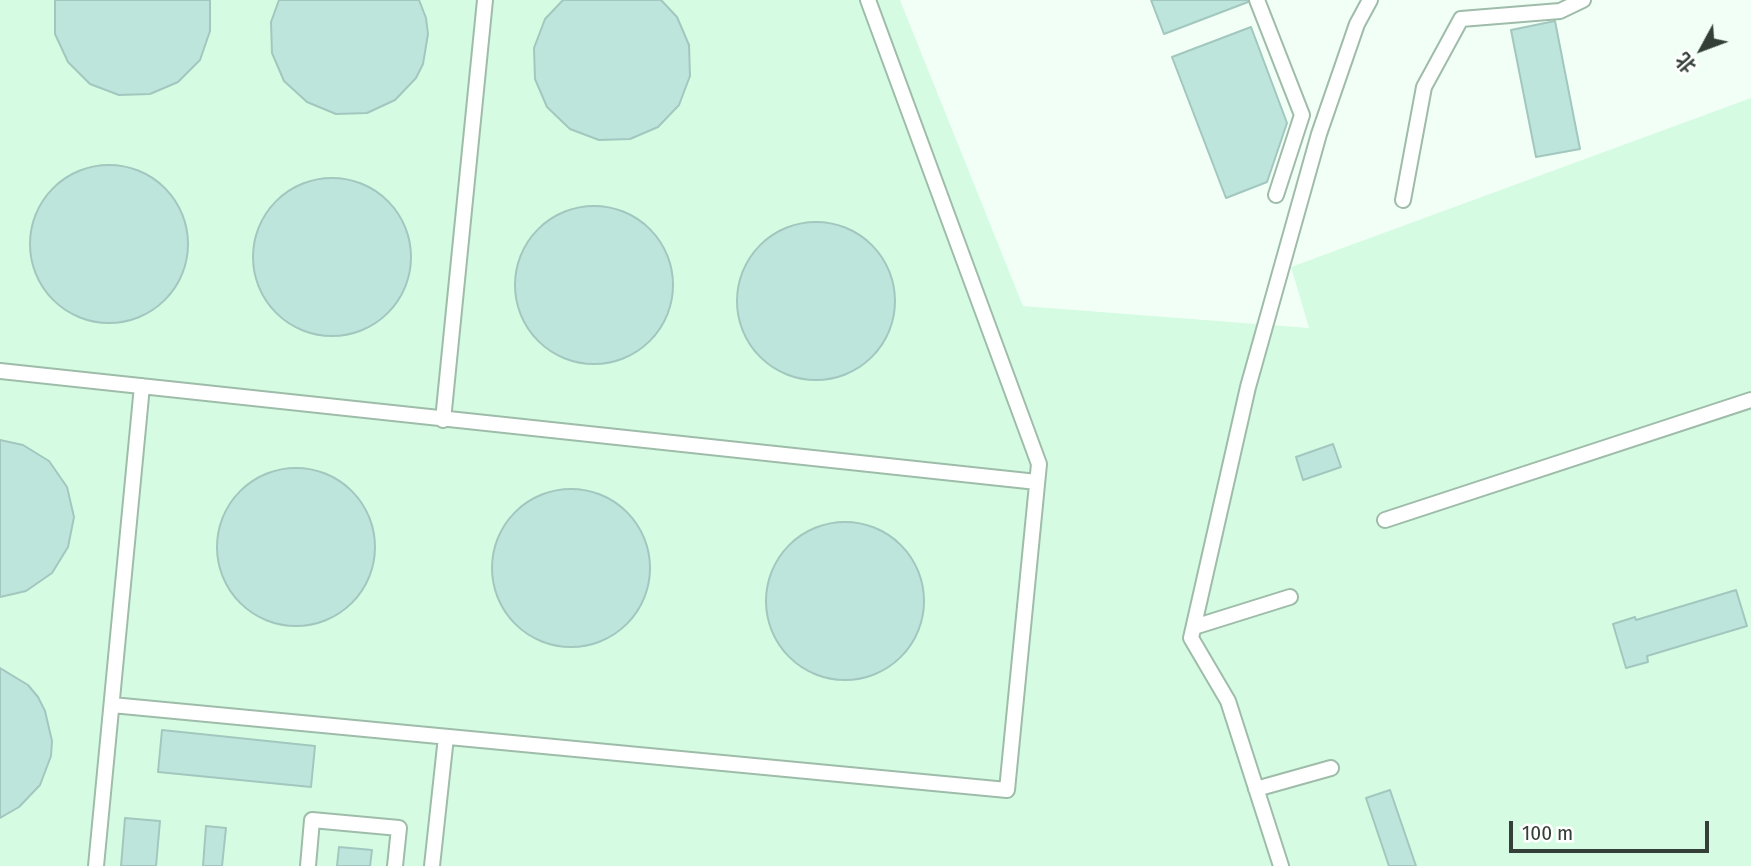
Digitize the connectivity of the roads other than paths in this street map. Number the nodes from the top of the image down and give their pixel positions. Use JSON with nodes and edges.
{"nodes":[{"id":1,"x":485,"y":0,"type":"edge"},
{"id":2,"x":868,"y":0,"type":"edge"},
{"id":3,"x":1257,"y":0,"type":"edge"},
{"id":4,"x":1370,"y":0,"type":"edge"},
{"id":5,"x":1583,"y":0,"type":"edge"},
{"id":6,"x":1276,"y":195,"type":"dead end"},
{"id":7,"x":1403,"y":200,"type":"dead end"},
{"id":8,"x":0,"y":371,"type":"edge"},
{"id":9,"x":142,"y":386,"type":"junction"},
{"id":10,"x":1751,"y":400,"type":"edge"},
{"id":11,"x":443,"y":420,"type":"junction"},
{"id":12,"x":1037,"y":482,"type":"junction"},
{"id":13,"x":1385,"y":520,"type":"dead end"},
{"id":14,"x":1290,"y":597,"type":"dead end"},
{"id":15,"x":1194,"y":626,"type":"junction"},
{"id":16,"x":112,"y":705,"type":"junction"},
{"id":17,"x":446,"y":737,"type":"junction"},
{"id":18,"x":1331,"y":768,"type":"dead end"},
{"id":19,"x":1256,"y":789,"type":"junction"},
{"id":20,"x":96,"y":866,"type":"edge"},
{"id":21,"x":308,"y":866,"type":"edge"},
{"id":22,"x":396,"y":866,"type":"edge"},
{"id":23,"x":432,"y":866,"type":"edge"},
{"id":24,"x":1281,"y":866,"type":"edge"}],
"edges":[{"from":1,"to":11,"type":"street"},
{"from":2,"to":12,"type":"street"},
{"from":3,"to":6,"type":"street"},
{"from":4,"to":15,"type":"street"},
{"from":5,"to":7,"type":"street"},
{"from":8,"to":9,"type":"street"},
{"from":9,"to":11,"type":"street"},
{"from":9,"to":16,"type":"street"},
{"from":10,"to":13,"type":"street"},
{"from":11,"to":12,"type":"street"},
{"from":12,"to":17,"type":"street"},
{"from":14,"to":15,"type":"street"},
{"from":15,"to":19,"type":"street"},
{"from":16,"to":17,"type":"street"},
{"from":16,"to":20,"type":"street"},
{"from":17,"to":23,"type":"street"},
{"from":18,"to":19,"type":"street"},
{"from":19,"to":24,"type":"street"},
{"from":21,"to":22,"type":"street"}]}
